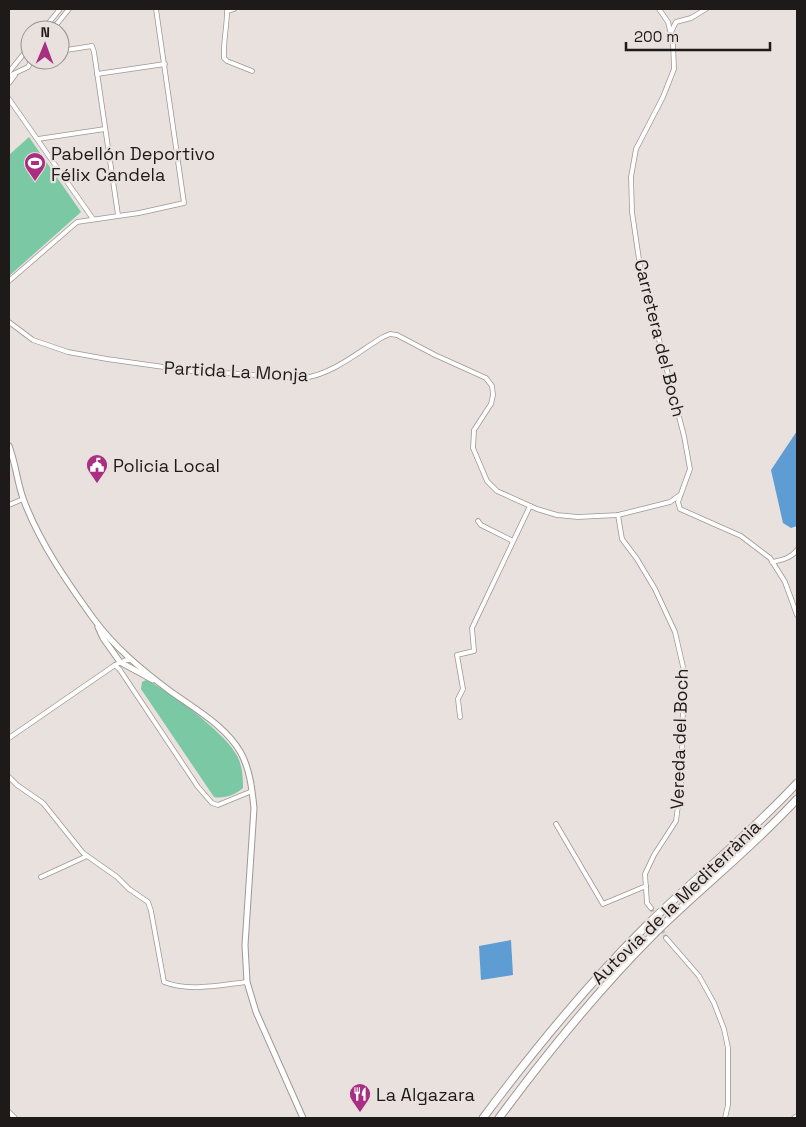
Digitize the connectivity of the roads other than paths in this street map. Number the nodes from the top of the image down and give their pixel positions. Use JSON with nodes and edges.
{"nodes":[{"id":1,"x":60,"y":9,"type":"edge"},
{"id":2,"x":69,"y":9,"type":"edge"},
{"id":3,"x":156,"y":9,"type":"edge"},
{"id":4,"x":234,"y":9,"type":"edge"},
{"id":5,"x":659,"y":9,"type":"edge"},
{"id":6,"x":706,"y":9,"type":"edge"},
{"id":7,"x":51,"y":20,"type":"edge"},
{"id":8,"x":60,"y":20,"type":"edge"},
{"id":9,"x":671,"y":32,"type":"junction"},
{"id":10,"x":70,"y":49,"type":"edge"},
{"id":11,"x":20,"y":58,"type":"edge"},
{"id":12,"x":165,"y":64,"type":"junction"},
{"id":13,"x":22,"y":70,"type":"edge"},
{"id":14,"x":252,"y":71,"type":"dead end"},
{"id":15,"x":9,"y":72,"type":"edge"},
{"id":16,"x":17,"y":73,"type":"junction"},
{"id":17,"x":97,"y":74,"type":"junction"},
{"id":18,"x":9,"y":76,"type":"edge"},
{"id":19,"x":9,"y":83,"type":"edge"},
{"id":20,"x":9,"y":99,"type":"edge"},
{"id":21,"x":106,"y":129,"type":"junction"},
{"id":22,"x":38,"y":139,"type":"junction"},
{"id":23,"x":118,"y":216,"type":"junction"},
{"id":24,"x":93,"y":219,"type":"junction"},
{"id":25,"x":9,"y":281,"type":"edge"},
{"id":26,"x":9,"y":322,"type":"edge"},
{"id":27,"x":9,"y":446,"type":"edge"},
{"id":28,"x":680,"y":496,"type":"junction"},
{"id":29,"x":23,"y":499,"type":"junction"},
{"id":30,"x":9,"y":505,"type":"edge"},
{"id":31,"x":530,"y":506,"type":"junction"},
{"id":32,"x":618,"y":515,"type":"junction"},
{"id":33,"x":478,"y":521,"type":"dead end"},
{"id":34,"x":513,"y":541,"type":"junction"},
{"id":35,"x":797,"y":550,"type":"edge"},
{"id":36,"x":772,"y":562,"type":"junction"},
{"id":37,"x":797,"y":616,"type":"edge"},
{"id":38,"x":94,"y":620,"type":"junction"},
{"id":39,"x":132,"y":660,"type":"junction"},
{"id":40,"x":117,"y":664,"type":"junction"},
{"id":41,"x":160,"y":683,"type":"junction"},
{"id":42,"x":460,"y":717,"type":"dead end"},
{"id":43,"x":9,"y":738,"type":"edge"},
{"id":44,"x":9,"y":776,"type":"edge"},
{"id":45,"x":797,"y":783,"type":"edge"},
{"id":46,"x":252,"y":791,"type":"junction"},
{"id":47,"x":797,"y":799,"type":"edge"},
{"id":48,"x":556,"y":824,"type":"dead end"},
{"id":49,"x":86,"y":856,"type":"junction"},
{"id":50,"x":41,"y":877,"type":"dead end"},
{"id":51,"x":646,"y":886,"type":"junction"},
{"id":52,"x":651,"y":908,"type":"tunnel mouth"},
{"id":53,"x":666,"y":938,"type":"tunnel mouth"},
{"id":54,"x":247,"y":982,"type":"junction"},
{"id":55,"x":9,"y":1112,"type":"edge"},
{"id":56,"x":797,"y":1116,"type":"edge"},
{"id":57,"x":15,"y":1118,"type":"edge"},
{"id":58,"x":303,"y":1118,"type":"edge"},
{"id":59,"x":483,"y":1118,"type":"edge"},
{"id":60,"x":499,"y":1118,"type":"edge"},
{"id":61,"x":725,"y":1118,"type":"edge"},
{"id":62,"x":794,"y":1118,"type":"edge"}],
"edges":[{"from":1,"to":7,"type":"street"},
{"from":2,"to":8,"type":"street"},
{"from":3,"to":12,"type":"street"},
{"from":4,"to":14,"type":"street"},
{"from":5,"to":9,"type":"street","name":"Carretera del Boch"},
{"from":6,"to":9,"type":"street"},
{"from":9,"to":28,"type":"street","name":"Carretera del Boch"},
{"from":10,"to":17,"type":"street"},
{"from":11,"to":15,"type":"street"},
{"from":12,"to":17,"type":"street"},
{"from":12,"to":23,"type":"street"},
{"from":13,"to":16,"type":"street"},
{"from":16,"to":18,"type":"street"},
{"from":16,"to":19,"type":"street"},
{"from":17,"to":21,"type":"street"},
{"from":20,"to":22,"type":"street"},
{"from":21,"to":22,"type":"street"},
{"from":21,"to":23,"type":"street"},
{"from":22,"to":24,"type":"street"},
{"from":23,"to":24,"type":"street"},
{"from":24,"to":25,"type":"street"},
{"from":26,"to":31,"type":"street","name":"Partida La Monja"},
{"from":27,"to":29,"type":"street"},
{"from":28,"to":32,"type":"street"},
{"from":28,"to":36,"type":"street"},
{"from":29,"to":30,"type":"street"},
{"from":29,"to":38,"type":"street"},
{"from":31,"to":32,"type":"street"},
{"from":31,"to":34,"type":"street"},
{"from":32,"to":51,"type":"street","name":"Vereda del Boch"},
{"from":33,"to":34,"type":"street"},
{"from":34,"to":42,"type":"street"},
{"from":35,"to":36,"type":"street"},
{"from":36,"to":37,"type":"street"},
{"from":38,"to":39,"type":"street"},
{"from":38,"to":40,"type":"street"},
{"from":39,"to":40,"type":"street"},
{"from":39,"to":41,"type":"street"},
{"from":40,"to":41,"type":"street"},
{"from":40,"to":43,"type":"street"},
{"from":40,"to":46,"type":"street"},
{"from":41,"to":46,"type":"street"},
{"from":44,"to":49,"type":"street"},
{"from":45,"to":59,"type":"highway","name":"Autovia de la Mediterrània"},
{"from":46,"to":54,"type":"street"},
{"from":47,"to":60,"type":"highway","name":"Autovia de la Mediterrània"},
{"from":48,"to":51,"type":"street"},
{"from":49,"to":50,"type":"street"},
{"from":49,"to":54,"type":"street"},
{"from":51,"to":52,"type":"street","name":"Vereda del Boch"},
{"from":53,"to":61,"type":"street"},
{"from":54,"to":58,"type":"street"},
{"from":55,"to":57,"type":"street"},
{"from":56,"to":62,"type":"street"}]}
